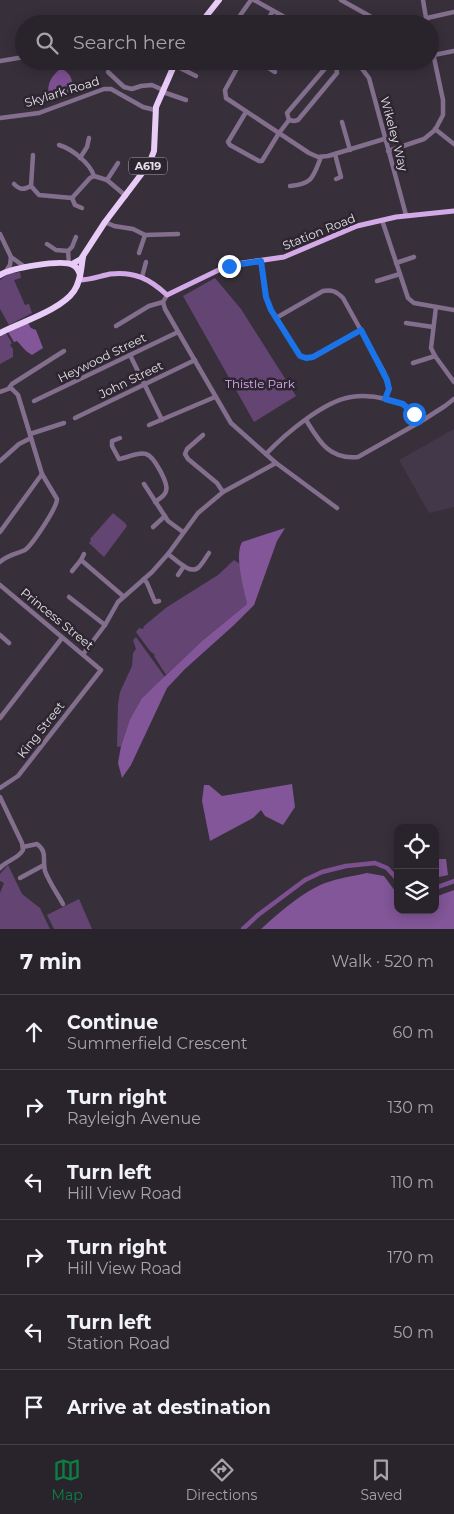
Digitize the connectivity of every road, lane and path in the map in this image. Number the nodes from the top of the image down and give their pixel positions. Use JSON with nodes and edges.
{"nodes":[{"id":1,"x":218,"y":0,"type":"edge"},
{"id":2,"x":253,"y":0,"type":"edge"},
{"id":3,"x":341,"y":0,"type":"edge"},
{"id":4,"x":423,"y":0,"type":"edge"},
{"id":5,"x":274,"y":11,"type":"junction"},
{"id":6,"x":454,"y":12,"type":"edge"},
{"id":7,"x":207,"y":15,"type":"edge"},
{"id":8,"x":241,"y":15,"type":"edge"},
{"id":9,"x":271,"y":15,"type":"edge"},
{"id":10,"x":281,"y":15,"type":"edge"},
{"id":11,"x":368,"y":15,"type":"edge"},
{"id":12,"x":426,"y":15,"type":"edge"},
{"id":13,"x":439,"y":17,"type":"edge"},
{"id":14,"x":454,"y":51,"type":"edge"},
{"id":15,"x":439,"y":54,"type":"edge"},
{"id":16,"x":15,"y":58,"type":"edge"},
{"id":17,"x":0,"y":61,"type":"edge"},
{"id":18,"x":172,"y":70,"type":"edge"},
{"id":19,"x":186,"y":70,"type":"edge"},
{"id":20,"x":237,"y":70,"type":"edge"},
{"id":21,"x":272,"y":70,"type":"edge"},
{"id":22,"x":324,"y":70,"type":"edge"},
{"id":23,"x":337,"y":70,"type":"edge"},
{"id":24,"x":364,"y":70,"type":"edge"},
{"id":25,"x":437,"y":70,"type":"edge"},
{"id":26,"x":108,"y":72,"type":"dead end"},
{"id":27,"x":275,"y":72,"type":"dead end"},
{"id":28,"x":196,"y":76,"type":"dead end"},
{"id":29,"x":163,"y":91,"type":"junction"},
{"id":30,"x":186,"y":100,"type":"dead end"},
{"id":31,"x":155,"y":110,"type":"junction"},
{"id":32,"x":246,"y":112,"type":"junction"},
{"id":33,"x":0,"y":118,"type":"edge"},
{"id":34,"x":290,"y":120,"type":"junction"},
{"id":35,"x":342,"y":122,"type":"dead end"},
{"id":36,"x":436,"y":129,"type":"junction"},
{"id":37,"x":279,"y":133,"type":"junction"},
{"id":38,"x":89,"y":138,"type":"dead end"},
{"id":39,"x":384,"y":139,"type":"junction"},
{"id":40,"x":454,"y":144,"type":"edge"},
{"id":41,"x":59,"y":145,"type":"dead end"},
{"id":42,"x":350,"y":150,"type":"junction"},
{"id":43,"x":388,"y":151,"type":"junction"},
{"id":44,"x":335,"y":154,"type":"junction"},
{"id":45,"x":33,"y":155,"type":"dead end"},
{"id":46,"x":321,"y":157,"type":"junction"},
{"id":47,"x":80,"y":158,"type":"junction"},
{"id":48,"x":118,"y":163,"type":"dead end"},
{"id":49,"x":94,"y":176,"type":"junction"},
{"id":50,"x":336,"y":179,"type":"dead end"},
{"id":51,"x":107,"y":180,"type":"junction"},
{"id":52,"x":14,"y":184,"type":"dead end"},
{"id":53,"x":31,"y":186,"type":"junction"},
{"id":54,"x":290,"y":186,"type":"dead end"},
{"id":55,"x":126,"y":196,"type":"junction"},
{"id":56,"x":72,"y":198,"type":"junction"},
{"id":57,"x":82,"y":208,"type":"dead end"},
{"id":58,"x":454,"y":211,"type":"edge"},
{"id":59,"x":406,"y":215,"type":"junction"},
{"id":60,"x":382,"y":220,"type":"junction"},
{"id":61,"x":105,"y":222,"type":"junction"},
{"id":62,"x":0,"y":234,"type":"edge"},
{"id":63,"x":178,"y":234,"type":"dead end"},
{"id":64,"x":144,"y":235,"type":"junction"},
{"id":65,"x":76,"y":237,"type":"dead end"},
{"id":66,"x":6,"y":244,"type":"junction"},
{"id":67,"x":47,"y":244,"type":"dead end"},
{"id":68,"x":0,"y":248,"type":"edge"},
{"id":69,"x":68,"y":251,"type":"junction"},
{"id":70,"x":139,"y":253,"type":"dead end"},
{"id":71,"x":83,"y":256,"type":"junction"},
{"id":72,"x":11,"y":257,"type":"junction"},
{"id":73,"x":414,"y":257,"type":"dead end"},
{"id":74,"x":261,"y":261,"type":"junction"},
{"id":75,"x":146,"y":262,"type":"dead end"},
{"id":76,"x":396,"y":262,"type":"junction"},
{"id":77,"x":71,"y":264,"type":"junction"},
{"id":78,"x":25,"y":267,"type":"junction"},
{"id":79,"x":2,"y":274,"type":"edge"},
{"id":80,"x":400,"y":274,"type":"junction"},
{"id":81,"x":80,"y":277,"type":"junction"},
{"id":82,"x":142,"y":277,"type":"junction"},
{"id":83,"x":377,"y":281,"type":"dead end"},
{"id":84,"x":167,"y":295,"type":"junction"},
{"id":85,"x":163,"y":302,"type":"junction"},
{"id":86,"x":436,"y":307,"type":"junction"},
{"id":87,"x":454,"y":310,"type":"edge"},
{"id":88,"x":276,"y":318,"type":"junction"},
{"id":89,"x":406,"y":323,"type":"dead end"},
{"id":90,"x":116,"y":326,"type":"dead end"},
{"id":91,"x":433,"y":327,"type":"junction"},
{"id":92,"x":361,"y":330,"type":"junction"},
{"id":93,"x":178,"y":332,"type":"junction"},
{"id":94,"x":0,"y":333,"type":"edge"},
{"id":95,"x":64,"y":351,"type":"dead end"},
{"id":96,"x":130,"y":355,"type":"junction"},
{"id":97,"x":435,"y":356,"type":"junction"},
{"id":98,"x":195,"y":360,"type":"junction"},
{"id":99,"x":412,"y":363,"type":"dead end"},
{"id":100,"x":454,"y":382,"type":"edge"},
{"id":101,"x":144,"y":385,"type":"junction"},
{"id":102,"x":9,"y":388,"type":"junction"},
{"id":103,"x":0,"y":392,"type":"edge"},
{"id":104,"x":215,"y":396,"type":"junction"},
{"id":105,"x":385,"y":399,"type":"junction"},
{"id":106,"x":454,"y":399,"type":"edge"},
{"id":107,"x":34,"y":401,"type":"dead end"},
{"id":108,"x":76,"y":418,"type":"dead end"},
{"id":109,"x":162,"y":420,"type":"junction"},
{"id":110,"x":306,"y":420,"type":"junction"},
{"id":111,"x":420,"y":422,"type":"junction"},
{"id":112,"x":64,"y":423,"type":"dead end"},
{"id":113,"x":149,"y":425,"type":"dead end"},
{"id":114,"x":203,"y":434,"type":"dead end"},
{"id":115,"x":30,"y":436,"type":"junction"},
{"id":116,"x":120,"y":438,"type":"dead end"},
{"id":117,"x":112,"y":441,"type":"junction"},
{"id":118,"x":106,"y":444,"type":"dead end"},
{"id":119,"x":266,"y":454,"type":"junction"},
{"id":120,"x":0,"y":462,"type":"edge"},
{"id":121,"x":276,"y":463,"type":"junction"},
{"id":122,"x":42,"y":474,"type":"junction"},
{"id":123,"x":144,"y":484,"type":"dead end"},
{"id":124,"x":223,"y":492,"type":"junction"},
{"id":125,"x":155,"y":502,"type":"junction"},
{"id":126,"x":337,"y":508,"type":"dead end"},
{"id":127,"x":165,"y":516,"type":"junction"},
{"id":128,"x":153,"y":527,"type":"dead end"},
{"id":129,"x":0,"y":532,"type":"edge"},
{"id":130,"x":183,"y":532,"type":"junction"},
{"id":131,"x":209,"y":553,"type":"dead end"},
{"id":132,"x":84,"y":554,"type":"dead end"},
{"id":133,"x":168,"y":554,"type":"junction"},
{"id":134,"x":81,"y":560,"type":"junction"},
{"id":135,"x":0,"y":562,"type":"edge"},
{"id":136,"x":184,"y":566,"type":"junction"},
{"id":137,"x":72,"y":571,"type":"dead end"},
{"id":138,"x":178,"y":576,"type":"dead end"},
{"id":139,"x":144,"y":579,"type":"junction"},
{"id":140,"x":0,"y":585,"type":"edge"},
{"id":141,"x":123,"y":596,"type":"junction"},
{"id":142,"x":68,"y":597,"type":"dead end"},
{"id":143,"x":159,"y":601,"type":"dead end"},
{"id":144,"x":105,"y":625,"type":"junction"},
{"id":145,"x":0,"y":635,"type":"edge"},
{"id":146,"x":62,"y":638,"type":"junction"},
{"id":147,"x":9,"y":643,"type":"dead end"},
{"id":148,"x":84,"y":653,"type":"junction"},
{"id":149,"x":101,"y":670,"type":"joint"},
{"id":150,"x":0,"y":718,"type":"edge"},
{"id":151,"x":0,"y":788,"type":"edge"},
{"id":152,"x":0,"y":797,"type":"edge"},
{"id":153,"x":23,"y":848,"type":"junction"},
{"id":154,"x":44,"y":865,"type":"junction"},
{"id":155,"x":0,"y":868,"type":"edge"},
{"id":156,"x":20,"y":878,"type":"dead end"},
{"id":157,"x":63,"y":904,"type":"dead end"}],
"edges":[{"from":1,"to":7,"type":"highway"},
{"from":2,"to":5,"type":"street"},
{"from":2,"to":8,"type":"street"},
{"from":3,"to":11,"type":"street"},
{"from":4,"to":12,"type":"street"},
{"from":5,"to":9,"type":"street"},
{"from":5,"to":10,"type":"street"},
{"from":6,"to":13,"type":"street"},
{"from":14,"to":15,"type":"street"},
{"from":16,"to":17,"type":"street"},
{"from":18,"to":29,"type":"highway","number":"A619"},
{"from":19,"to":28,"type":"street"},
{"from":20,"to":32,"type":"street"},
{"from":21,"to":27,"type":"street"},
{"from":22,"to":34,"type":"street"},
{"from":23,"to":34,"type":"street"},
{"from":24,"to":39,"type":"street","name":"Wikeley Way"},
{"from":25,"to":36,"type":"street"},
{"from":26,"to":29,"type":"street"},
{"from":29,"to":30,"type":"street"},
{"from":29,"to":31,"type":"highway","number":"A619"},
{"from":31,"to":33,"type":"street","name":"Skylark Road"},
{"from":31,"to":55,"type":"highway","number":"A619"},
{"from":32,"to":37,"type":"street"},
{"from":32,"to":37,"type":"street"},
{"from":34,"to":37,"type":"street"},
{"from":35,"to":42,"type":"street"},
{"from":36,"to":40,"type":"street"},
{"from":36,"to":43,"type":"street"},
{"from":37,"to":46,"type":"street"},
{"from":38,"to":47,"type":"street"},
{"from":39,"to":42,"type":"street"},
{"from":39,"to":43,"type":"street","name":"Wikeley Way"},
{"from":41,"to":47,"type":"street"},
{"from":42,"to":44,"type":"street"},
{"from":43,"to":59,"type":"street","name":"Wikeley Way"},
{"from":44,"to":46,"type":"street"},
{"from":44,"to":50,"type":"street"},
{"from":45,"to":53,"type":"street"},
{"from":46,"to":54,"type":"street"},
{"from":47,"to":49,"type":"street"},
{"from":48,"to":51,"type":"street"},
{"from":49,"to":51,"type":"street"},
{"from":49,"to":56,"type":"street"},
{"from":51,"to":55,"type":"street"},
{"from":52,"to":53,"type":"street"},
{"from":53,"to":56,"type":"street"},
{"from":55,"to":61,"type":"highway","number":"A619"},
{"from":56,"to":57,"type":"street"},
{"from":58,"to":59,"type":"main road","name":"Station Road"},
{"from":59,"to":60,"type":"main road","name":"Station Road"},
{"from":60,"to":74,"type":"main road","name":"Station Road"},
{"from":60,"to":76,"type":"street"},
{"from":61,"to":64,"type":"street"},
{"from":61,"to":71,"type":"highway","number":"A619"},
{"from":62,"to":66,"type":"street"},
{"from":63,"to":64,"type":"street"},
{"from":64,"to":70,"type":"street"},
{"from":65,"to":69,"type":"street"},
{"from":66,"to":68,"type":"street"},
{"from":66,"to":72,"type":"street"},
{"from":67,"to":69,"type":"street"},
{"from":69,"to":77,"type":"street"},
{"from":71,"to":77,"type":"highway","number":"A619"},
{"from":71,"to":81,"type":"highway","number":"A619"},
{"from":72,"to":78,"type":"street"},
{"from":72,"to":79,"type":"street"},
{"from":73,"to":76,"type":"street"},
{"from":74,"to":84,"type":"main road","name":"Station Road"},
{"from":74,"to":88,"type":"street"},
{"from":75,"to":82,"type":"street"},
{"from":76,"to":80,"type":"street"},
{"from":77,"to":78,"type":"highway"},
{"from":77,"to":81,"type":"highway"},
{"from":78,"to":79,"type":"highway"},
{"from":80,"to":83,"type":"street"},
{"from":80,"to":86,"type":"street"},
{"from":81,"to":82,"type":"main road"},
{"from":81,"to":94,"type":"highway","number":"A619"},
{"from":82,"to":84,"type":"main road"},
{"from":84,"to":85,"type":"street"},
{"from":85,"to":90,"type":"street"},
{"from":85,"to":93,"type":"street"},
{"from":86,"to":87,"type":"street"},
{"from":86,"to":91,"type":"street"},
{"from":88,"to":92,"type":"street"},
{"from":88,"to":92,"type":"street"},
{"from":89,"to":91,"type":"street"},
{"from":91,"to":97,"type":"street"},
{"from":92,"to":105,"type":"street"},
{"from":93,"to":96,"type":"street","name":"Heywood Street"},
{"from":93,"to":98,"type":"street"},
{"from":95,"to":102,"type":"street"},
{"from":96,"to":101,"type":"street"},
{"from":96,"to":107,"type":"street","name":"Heywood Street"},
{"from":97,"to":99,"type":"street"},
{"from":97,"to":100,"type":"street"},
{"from":98,"to":101,"type":"street","name":"John Street"},
{"from":98,"to":104,"type":"street"},
{"from":101,"to":108,"type":"street","name":"John Street"},
{"from":101,"to":109,"type":"street"},
{"from":102,"to":103,"type":"street"},
{"from":102,"to":115,"type":"street"},
{"from":104,"to":109,"type":"street"},
{"from":104,"to":119,"type":"street"},
{"from":105,"to":110,"type":"street"},
{"from":105,"to":111,"type":"street"},
{"from":106,"to":111,"type":"street"},
{"from":109,"to":113,"type":"street"},
{"from":110,"to":111,"type":"street"},
{"from":110,"to":119,"type":"street"},
{"from":112,"to":115,"type":"street"},
{"from":114,"to":124,"type":"street"},
{"from":115,"to":120,"type":"street"},
{"from":115,"to":122,"type":"street"},
{"from":116,"to":117,"type":"street"},
{"from":117,"to":118,"type":"street"},
{"from":117,"to":125,"type":"street"},
{"from":119,"to":121,"type":"street"},
{"from":121,"to":124,"type":"street"},
{"from":121,"to":126,"type":"street"},
{"from":122,"to":129,"type":"street"},
{"from":122,"to":135,"type":"street"},
{"from":123,"to":125,"type":"street"},
{"from":124,"to":130,"type":"street"},
{"from":125,"to":127,"type":"street"},
{"from":127,"to":128,"type":"street"},
{"from":127,"to":130,"type":"street"},
{"from":130,"to":133,"type":"street"},
{"from":131,"to":136,"type":"street"},
{"from":132,"to":134,"type":"street"},
{"from":133,"to":136,"type":"street"},
{"from":133,"to":139,"type":"street"},
{"from":134,"to":137,"type":"street"},
{"from":134,"to":141,"type":"street"},
{"from":136,"to":138,"type":"street"},
{"from":139,"to":141,"type":"street"},
{"from":139,"to":143,"type":"street"},
{"from":140,"to":146,"type":"street","name":"Princess Street"},
{"from":141,"to":144,"type":"street"},
{"from":142,"to":144,"type":"street"},
{"from":144,"to":148,"type":"street"},
{"from":145,"to":147,"type":"street"},
{"from":146,"to":148,"type":"street","name":"Princess Street"},
{"from":146,"to":150,"type":"street"},
{"from":148,"to":149,"type":"street","name":"Princess Street"},
{"from":149,"to":151,"type":"street","name":"King Street"},
{"from":152,"to":153,"type":"street"},
{"from":153,"to":154,"type":"street"},
{"from":153,"to":155,"type":"street"},
{"from":154,"to":156,"type":"street"},
{"from":154,"to":157,"type":"street"}]}
